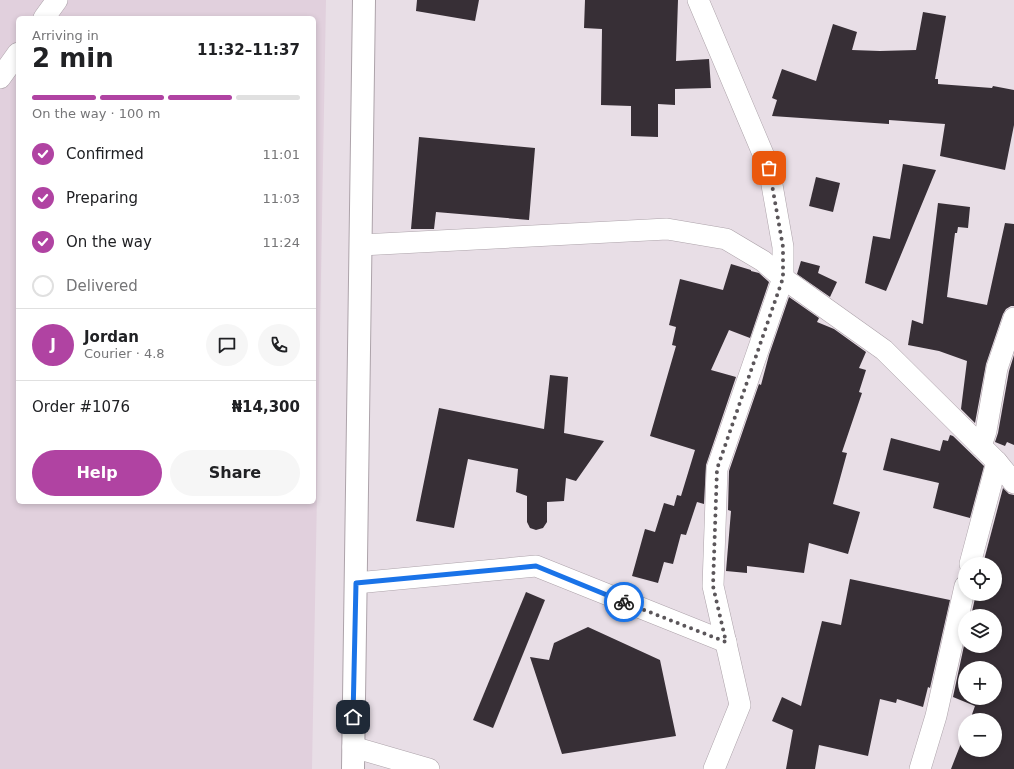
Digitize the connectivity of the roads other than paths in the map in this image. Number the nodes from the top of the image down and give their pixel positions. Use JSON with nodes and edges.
{"nodes":[{"id":1,"x":57,"y":0,"type":"edge"},
{"id":2,"x":364,"y":0,"type":"edge"},
{"id":3,"x":698,"y":0,"type":"edge"},
{"id":4,"x":45,"y":16,"type":"edge"},
{"id":5,"x":16,"y":56,"type":"edge"},
{"id":6,"x":0,"y":78,"type":"edge"},
{"id":7,"x":361,"y":245,"type":"junction"},
{"id":8,"x":783,"y":278,"type":"junction"},
{"id":9,"x":1014,"y":318,"type":"edge"},
{"id":10,"x":981,"y":446,"type":"junction"},
{"id":11,"x":997,"y":462,"type":"junction"},
{"id":12,"x":1014,"y":483,"type":"edge"},
{"id":13,"x":972,"y":557,"type":"edge"},
{"id":14,"x":356,"y":583,"type":"junction"},
{"id":15,"x":962,"y":601,"type":"edge"},
{"id":16,"x":726,"y":642,"type":"junction"},
{"id":17,"x":353,"y":747,"type":"junction"},
{"id":18,"x":353,"y":769,"type":"edge"},
{"id":19,"x":428,"y":769,"type":"edge"},
{"id":20,"x":714,"y":769,"type":"edge"},
{"id":21,"x":920,"y":769,"type":"edge"}],
"edges":[{"from":1,"to":4,"type":"street"},
{"from":2,"to":7,"type":"street"},
{"from":3,"to":8,"type":"street"},
{"from":5,"to":6,"type":"street"},
{"from":7,"to":8,"type":"street"},
{"from":7,"to":14,"type":"street"},
{"from":8,"to":10,"type":"street"},
{"from":8,"to":16,"type":"street"},
{"from":9,"to":10,"type":"street"},
{"from":10,"to":11,"type":"street"},
{"from":11,"to":12,"type":"street"},
{"from":11,"to":13,"type":"street"},
{"from":14,"to":16,"type":"street"},
{"from":14,"to":17,"type":"street"},
{"from":15,"to":21,"type":"street"},
{"from":16,"to":20,"type":"street"},
{"from":17,"to":18,"type":"street"},
{"from":17,"to":19,"type":"street"}]}
